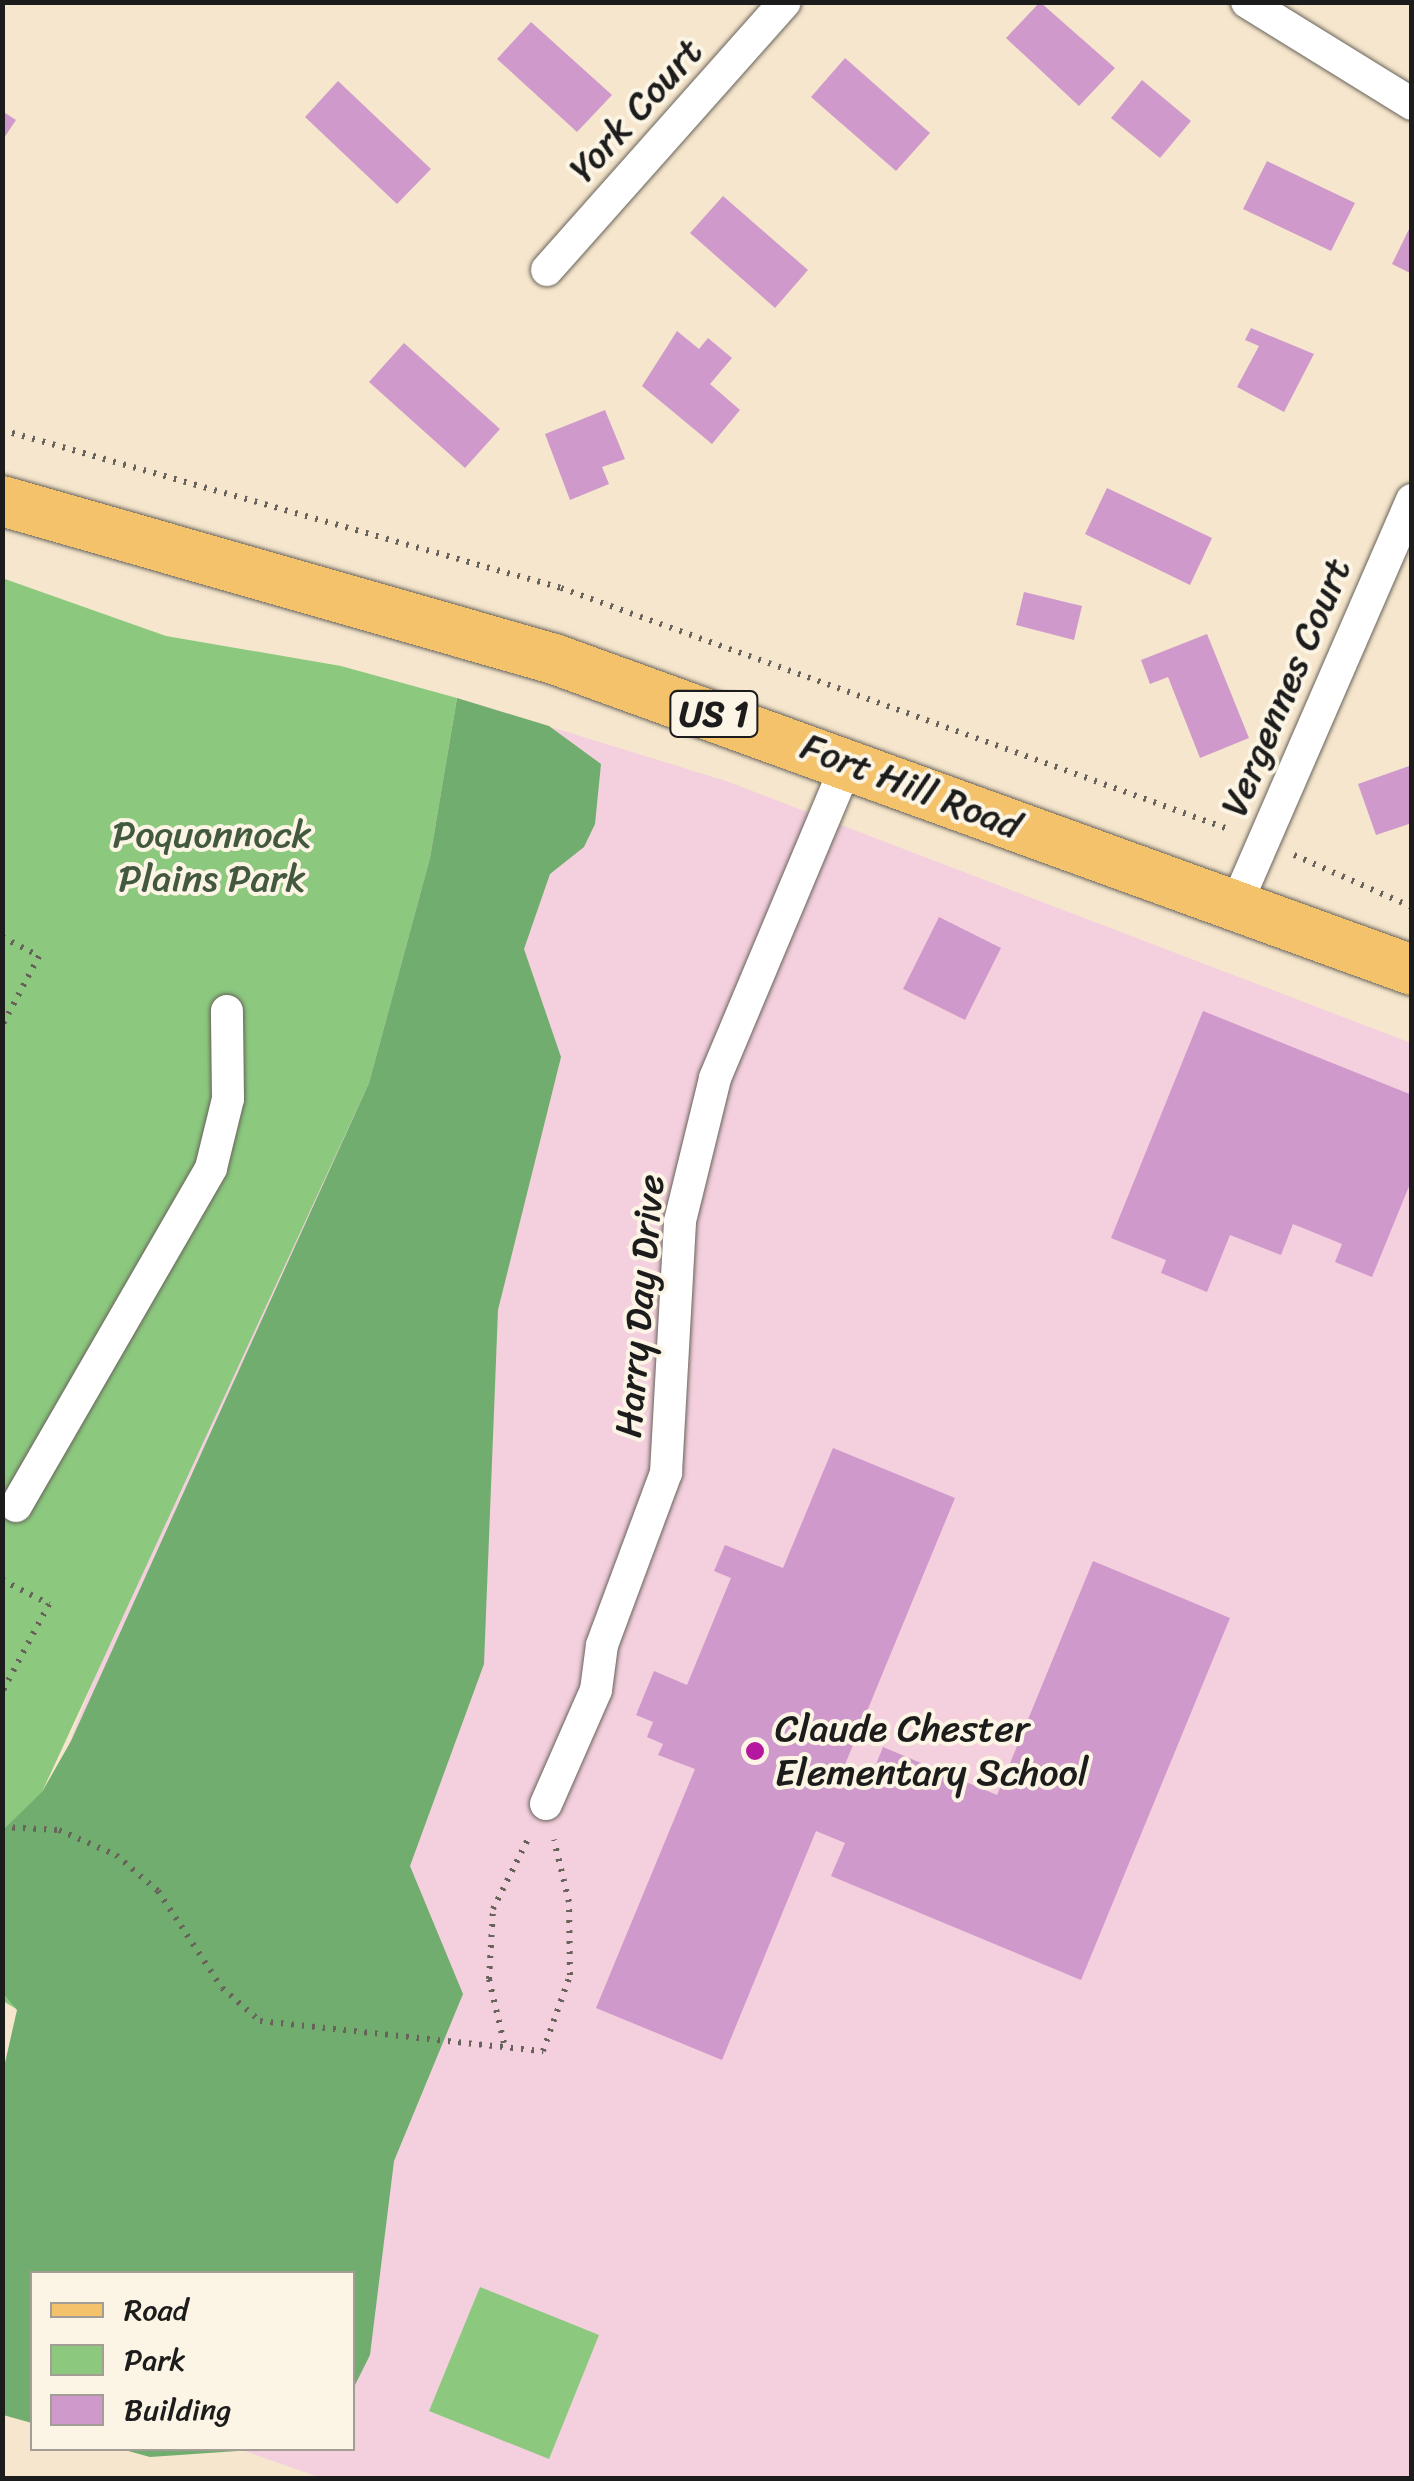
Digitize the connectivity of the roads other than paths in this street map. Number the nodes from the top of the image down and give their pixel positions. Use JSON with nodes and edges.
{"nodes":[{"id":1,"x":785,"y":2,"type":"edge"},
{"id":2,"x":1247,"y":2,"type":"edge"},
{"id":3,"x":1412,"y":104,"type":"edge"},
{"id":4,"x":547,"y":270,"type":"dead end"},
{"id":5,"x":1412,"y":500,"type":"edge"},
{"id":6,"x":2,"y":501,"type":"edge"},
{"id":7,"x":848,"y":762,"type":"junction"},
{"id":8,"x":1235,"y":907,"type":"junction"},
{"id":9,"x":1412,"y":970,"type":"edge"},
{"id":10,"x":226,"y":1011,"type":"dead end"},
{"id":11,"x":16,"y":1506,"type":"dead end"},
{"id":12,"x":546,"y":1804,"type":"road end"}],
"edges":[{"from":1,"to":4,"type":"street","name":"York Court"},
{"from":2,"to":3,"type":"street"},
{"from":5,"to":8,"type":"street","name":"Vergennes Court"},
{"from":6,"to":7,"type":"main road","name":"Fort Hill Road","number":"US 1"},
{"from":7,"to":8,"type":"main road","name":"Fort Hill Road","number":"US 1"},
{"from":7,"to":12,"type":"street","name":"Harry Day Drive"},
{"from":8,"to":9,"type":"main road","name":"Fort Hill Road","number":"US 1"},
{"from":10,"to":11,"type":"street"}]}
